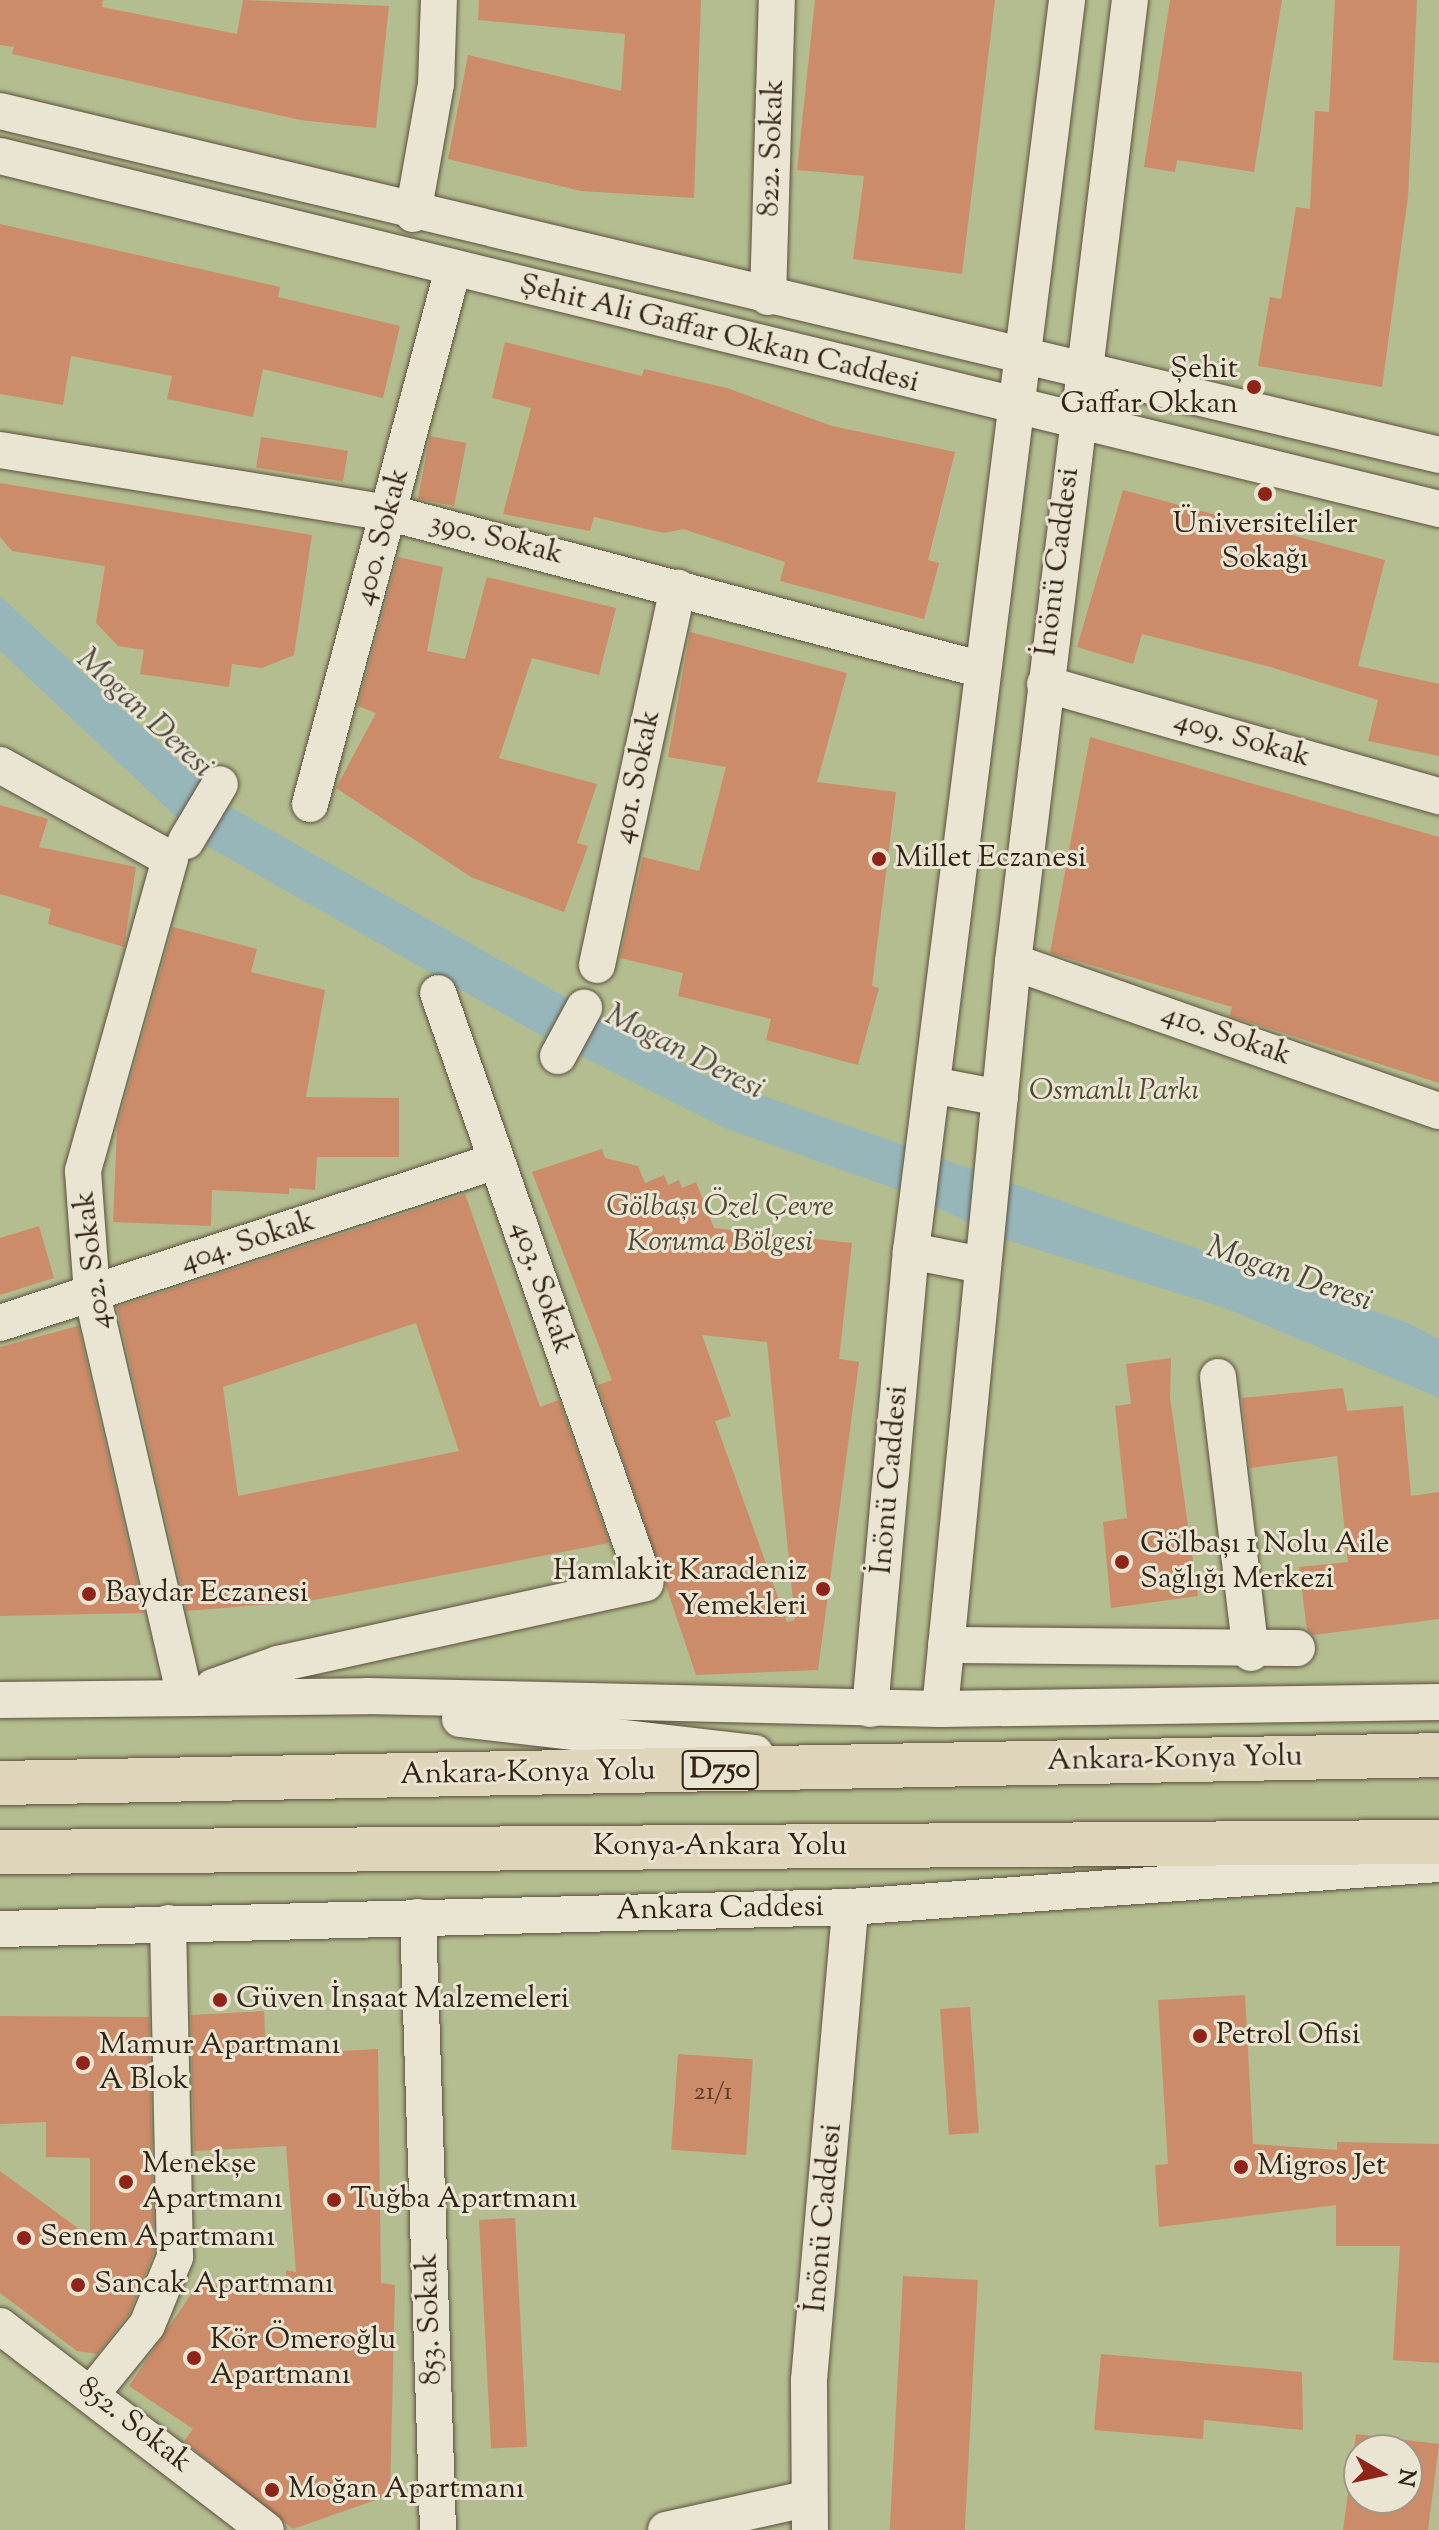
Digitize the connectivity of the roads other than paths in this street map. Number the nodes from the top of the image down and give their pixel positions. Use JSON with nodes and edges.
{"nodes":[{"id":1,"x":439,"y":0,"type":"edge"},
{"id":2,"x":777,"y":0,"type":"edge"},
{"id":3,"x":1067,"y":0,"type":"edge"},
{"id":4,"x":1130,"y":0,"type":"edge"},
{"id":5,"x":0,"y":111,"type":"edge"},
{"id":6,"x":0,"y":156,"type":"edge"},
{"id":7,"x":413,"y":214,"type":"junction"},
{"id":8,"x":453,"y":269,"type":"junction"},
{"id":9,"x":768,"y":297,"type":"junction"},
{"id":10,"x":1020,"y":355,"type":"junction"},
{"id":11,"x":1083,"y":370,"type":"junction"},
{"id":12,"x":1014,"y":408,"type":"junction"},
{"id":13,"x":1075,"y":423,"type":"junction"},
{"id":14,"x":0,"y":450,"type":"edge"},
{"id":15,"x":1439,"y":455,"type":"edge"},
{"id":16,"x":1439,"y":509,"type":"edge"},
{"id":17,"x":390,"y":513,"type":"junction"},
{"id":18,"x":678,"y":588,"type":"junction"},
{"id":19,"x":983,"y":670,"type":"junction"},
{"id":20,"x":1045,"y":684,"type":"junction"},
{"id":21,"x":0,"y":765,"type":"edge"},
{"id":22,"x":220,"y":784,"type":"dead end"},
{"id":23,"x":1439,"y":796,"type":"edge"},
{"id":24,"x":310,"y":804,"type":"dead end"},
{"id":25,"x":186,"y":841,"type":"dead end"},
{"id":26,"x":1013,"y":962,"type":"junction"},
{"id":27,"x":597,"y":965,"type":"dead end"},
{"id":28,"x":438,"y":993,"type":"dead end"},
{"id":29,"x":584,"y":1008,"type":"dead end"},
{"id":30,"x":558,"y":1056,"type":"dead end"},
{"id":31,"x":930,"y":1096,"type":"junction"},
{"id":32,"x":1439,"y":1111,"type":"edge"},
{"id":33,"x":999,"y":1112,"type":"junction"},
{"id":34,"x":496,"y":1161,"type":"junction"},
{"id":35,"x":911,"y":1251,"type":"junction"},
{"id":36,"x":982,"y":1265,"type":"junction"},
{"id":37,"x":92,"y":1294,"type":"junction"},
{"id":38,"x":0,"y":1323,"type":"edge"},
{"id":39,"x":1218,"y":1377,"type":"dead end"},
{"id":40,"x":946,"y":1645,"type":"junction"},
{"id":41,"x":1297,"y":1648,"type":"dead end"},
{"id":42,"x":1251,"y":1653,"type":"junction"},
{"id":43,"x":185,"y":1697,"type":"junction"},
{"id":44,"x":265,"y":1697,"type":"junction"},
{"id":45,"x":0,"y":1700,"type":"edge"},
{"id":46,"x":1439,"y":1702,"type":"edge"},
{"id":47,"x":870,"y":1709,"type":"junction"},
{"id":48,"x":940,"y":1709,"type":"junction"},
{"id":49,"x":1439,"y":1755,"type":"edge"},
{"id":50,"x":872,"y":1766,"type":"junction"},
{"id":51,"x":0,"y":1783,"type":"edge"},
{"id":52,"x":1439,"y":1842,"type":"edge"},
{"id":53,"x":0,"y":1852,"type":"edge"},
{"id":54,"x":1439,"y":1864,"type":"edge"},
{"id":55,"x":850,"y":1907,"type":"junction"},
{"id":56,"x":418,"y":1917,"type":"junction"},
{"id":57,"x":168,"y":1923,"type":"junction"},
{"id":58,"x":0,"y":1929,"type":"edge"},
{"id":59,"x":0,"y":2326,"type":"edge"},
{"id":60,"x":92,"y":2393,"type":"junction"},
{"id":61,"x":808,"y":2515,"type":"edge"},
{"id":62,"x":266,"y":2530,"type":"edge"},
{"id":63,"x":438,"y":2530,"type":"edge"},
{"id":64,"x":666,"y":2530,"type":"edge"}],
"edges":[{"from":1,"to":7,"type":"street"},
{"from":2,"to":9,"type":"street","name":"822. Sokak"},
{"from":3,"to":10,"type":"street","name":"İnönü Caddesi"},
{"from":4,"to":11,"type":"street","name":"İnönü Caddesi"},
{"from":5,"to":7,"type":"street","name":"Şehit Ali Gaffar Okkan Caddesi"},
{"from":6,"to":8,"type":"street","name":"Şehit Ali Gaffar Okkan Caddesi"},
{"from":7,"to":9,"type":"street","name":"Şehit Ali Gaffar Okkan Caddesi"},
{"from":8,"to":12,"type":"street","name":"Şehit Ali Gaffar Okkan Caddesi"},
{"from":8,"to":17,"type":"street","name":"400. Sokak"},
{"from":9,"to":10,"type":"street","name":"Şehit Ali Gaffar Okkan Caddesi"},
{"from":10,"to":11,"type":"street","name":"Şehit Ali Gaffar Okkan Caddesi"},
{"from":10,"to":12,"type":"street","name":"İnönü Caddesi"},
{"from":11,"to":13,"type":"street","name":"İnönü Caddesi"},
{"from":11,"to":15,"type":"street","name":"Şehit Ali Gaffar Okkan Caddesi"},
{"from":12,"to":13,"type":"street","name":"Şehit Ali Gaffar Okkan Caddesi"},
{"from":12,"to":19,"type":"street","name":"İnönü Caddesi"},
{"from":13,"to":16,"type":"street","name":"Şehit Ali Gaffar Okkan Caddesi"},
{"from":13,"to":20,"type":"street","name":"İnönü Caddesi"},
{"from":14,"to":17,"type":"street","name":"390. Sokak"},
{"from":17,"to":18,"type":"street","name":"390. Sokak"},
{"from":17,"to":24,"type":"street","name":"400. Sokak"},
{"from":18,"to":19,"type":"street","name":"390. Sokak"},
{"from":18,"to":27,"type":"street","name":"401. Sokak"},
{"from":19,"to":31,"type":"street","name":"İnönü Caddesi"},
{"from":20,"to":23,"type":"street","name":"409. Sokak"},
{"from":20,"to":26,"type":"street","name":"İnönü Caddesi"},
{"from":21,"to":37,"type":"street","name":"402. Sokak"},
{"from":22,"to":25,"type":"street"},
{"from":26,"to":32,"type":"street","name":"410. Sokak"},
{"from":26,"to":33,"type":"street","name":"İnönü Caddesi"},
{"from":28,"to":34,"type":"street","name":"403. Sokak"},
{"from":29,"to":30,"type":"street"},
{"from":31,"to":33,"type":"street"},
{"from":31,"to":35,"type":"street","name":"İnönü Caddesi"},
{"from":33,"to":36,"type":"street","name":"İnönü Caddesi"},
{"from":34,"to":37,"type":"street","name":"404. Sokak"},
{"from":34,"to":43,"type":"street","name":"403. Sokak"},
{"from":35,"to":36,"type":"street"},
{"from":35,"to":47,"type":"street","name":"İnönü Caddesi"},
{"from":36,"to":40,"type":"street","name":"İnönü Caddesi"},
{"from":37,"to":38,"type":"street","name":"404. Sokak"},
{"from":37,"to":43,"type":"street","name":"402. Sokak"},
{"from":39,"to":42,"type":"street"},
{"from":40,"to":42,"type":"street"},
{"from":40,"to":48,"type":"street","name":"İnönü Caddesi"},
{"from":41,"to":42,"type":"street"},
{"from":43,"to":44,"type":"street"},
{"from":43,"to":45,"type":"street"},
{"from":44,"to":47,"type":"street"},
{"from":44,"to":50,"type":"street"},
{"from":46,"to":48,"type":"street"},
{"from":47,"to":48,"type":"street"},
{"from":49,"to":50,"type":"highway","name":"Ankara-Konya Yolu","number":"D750"},
{"from":50,"to":51,"type":"highway","name":"Ankara-Konya Yolu","number":"D750"},
{"from":52,"to":53,"type":"highway","name":"Konya-Ankara Yolu"},
{"from":54,"to":55,"type":"street","name":"Ankara Caddesi"},
{"from":55,"to":56,"type":"street","name":"Ankara Caddesi"},
{"from":55,"to":61,"type":"street","name":"İnönü Caddesi"},
{"from":56,"to":57,"type":"street","name":"Ankara Caddesi"},
{"from":56,"to":63,"type":"street","name":"853. Sokak"},
{"from":57,"to":58,"type":"street","name":"Ankara Caddesi"},
{"from":57,"to":60,"type":"street"},
{"from":59,"to":60,"type":"street","name":"852. Sokak"},
{"from":60,"to":62,"type":"street","name":"852. Sokak"},
{"from":61,"to":64,"type":"street"}]}
